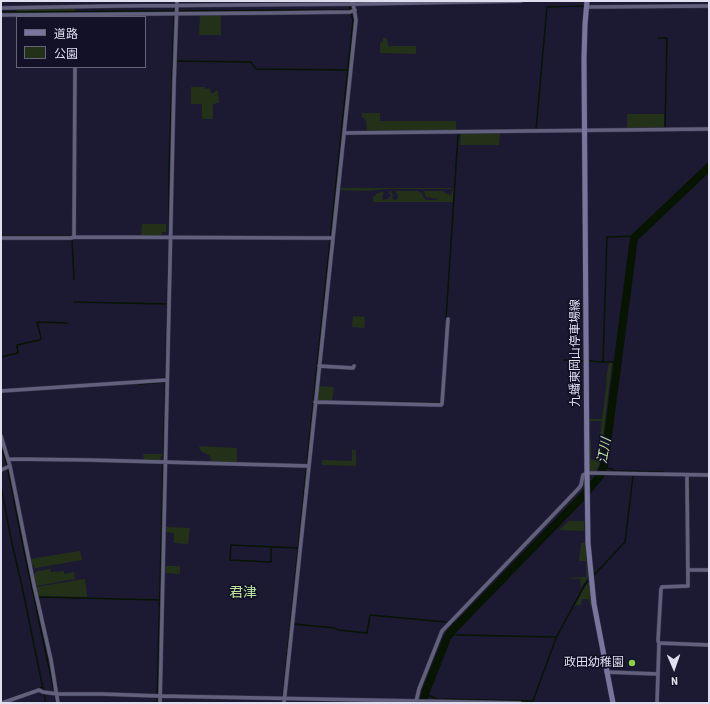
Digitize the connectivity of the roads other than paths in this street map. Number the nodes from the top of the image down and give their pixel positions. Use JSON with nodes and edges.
{"nodes":[{"id":1,"x":177,"y":1,"type":"edge"},
{"id":2,"x":521,"y":1,"type":"edge"},
{"id":3,"x":349,"y":3,"type":"edge"},
{"id":4,"x":587,"y":4,"type":"edge"},
{"id":5,"x":709,"y":6,"type":"edge"},
{"id":6,"x":1,"y":8,"type":"edge"},
{"id":7,"x":177,"y":10,"type":"junction"},
{"id":8,"x":349,"y":11,"type":"junction"},
{"id":9,"x":76,"y":12,"type":"edge"},
{"id":10,"x":1,"y":15,"type":"edge"},
{"id":11,"x":76,"y":68,"type":"edge"},
{"id":12,"x":709,"y":129,"type":"edge"},
{"id":13,"x":584,"y":130,"type":"junction"},
{"id":14,"x":344,"y":133,"type":"junction"},
{"id":15,"x":74,"y":237,"type":"junction"},
{"id":16,"x":1,"y":238,"type":"edge"},
{"id":17,"x":169,"y":238,"type":"junction"},
{"id":18,"x":331,"y":238,"type":"junction"},
{"id":19,"x":448,"y":319,"type":"dead end"},
{"id":20,"x":319,"y":366,"type":"junction"},
{"id":21,"x":354,"y":366,"type":"dead end"},
{"id":22,"x":166,"y":380,"type":"junction"},
{"id":23,"x":1,"y":391,"type":"edge"},
{"id":24,"x":315,"y":402,"type":"junction"},
{"id":25,"x":1,"y":436,"type":"edge"},
{"id":26,"x":8,"y":459,"type":"junction"},
{"id":27,"x":164,"y":462,"type":"junction"},
{"id":28,"x":307,"y":466,"type":"junction"},
{"id":29,"x":8,"y":467,"type":"junction"},
{"id":30,"x":1,"y":470,"type":"edge"},
{"id":31,"x":688,"y":475,"type":"junction"},
{"id":32,"x":709,"y":475,"type":"edge"},
{"id":33,"x":587,"y":476,"type":"junction"},
{"id":34,"x":688,"y":570,"type":"junction"},
{"id":35,"x":709,"y":570,"type":"edge"},
{"id":36,"x":659,"y":643,"type":"junction"},
{"id":37,"x":709,"y":644,"type":"edge"},
{"id":38,"x":606,"y":672,"type":"junction"},
{"id":39,"x":658,"y":674,"type":"junction"},
{"id":40,"x":57,"y":694,"type":"junction"},
{"id":41,"x":159,"y":696,"type":"junction"},
{"id":42,"x":283,"y":698,"type":"junction"},
{"id":43,"x":417,"y":702,"type":"edge"},
{"id":44,"x":2,"y":703,"type":"edge"},
{"id":45,"x":58,"y":703,"type":"edge"},
{"id":46,"x":160,"y":703,"type":"edge"},
{"id":47,"x":284,"y":703,"type":"edge"},
{"id":48,"x":520,"y":703,"type":"edge"},
{"id":49,"x":612,"y":703,"type":"edge"},
{"id":50,"x":657,"y":703,"type":"edge"}],
"edges":[{"from":1,"to":7,"type":"street"},
{"from":2,"to":3,"type":"street"},
{"from":3,"to":7,"type":"street"},
{"from":3,"to":8,"type":"street"},
{"from":3,"to":8,"type":"street"},
{"from":4,"to":5,"type":"street"},
{"from":4,"to":13,"type":"main road","name":"九蟠東岡山停車場線"},
{"from":6,"to":9,"type":"street"},
{"from":7,"to":8,"type":"street"},
{"from":7,"to":9,"type":"street"},
{"from":7,"to":9,"type":"street"},
{"from":7,"to":17,"type":"street"},
{"from":8,"to":14,"type":"street"},
{"from":9,"to":10,"type":"street"},
{"from":11,"to":15,"type":"street"},
{"from":12,"to":13,"type":"street"},
{"from":13,"to":14,"type":"street"},
{"from":13,"to":33,"type":"main road","name":"九蟠東岡山停車場線"},
{"from":14,"to":18,"type":"street"},
{"from":15,"to":16,"type":"street"},
{"from":15,"to":17,"type":"street"},
{"from":17,"to":18,"type":"street"},
{"from":17,"to":22,"type":"street"},
{"from":18,"to":20,"type":"street"},
{"from":19,"to":24,"type":"street"},
{"from":20,"to":21,"type":"street"},
{"from":20,"to":24,"type":"street"},
{"from":22,"to":23,"type":"street"},
{"from":22,"to":27,"type":"street"},
{"from":24,"to":28,"type":"street"},
{"from":25,"to":26,"type":"street"},
{"from":26,"to":27,"type":"street"},
{"from":26,"to":29,"type":"street"},
{"from":27,"to":28,"type":"street"},
{"from":27,"to":41,"type":"street"},
{"from":28,"to":42,"type":"street"},
{"from":29,"to":30,"type":"street"},
{"from":29,"to":40,"type":"street"},
{"from":31,"to":32,"type":"street"},
{"from":31,"to":33,"type":"street"},
{"from":31,"to":34,"type":"street"},
{"from":33,"to":38,"type":"main road","name":"九蟠東岡山停車場線"},
{"from":33,"to":43,"type":"street"},
{"from":34,"to":35,"type":"street"},
{"from":34,"to":36,"type":"street"},
{"from":36,"to":37,"type":"street"},
{"from":36,"to":39,"type":"street"},
{"from":38,"to":39,"type":"street"},
{"from":38,"to":49,"type":"main road","name":"九蟠東岡山停車場線"},
{"from":39,"to":50,"type":"street"},
{"from":40,"to":41,"type":"street"},
{"from":40,"to":44,"type":"street"},
{"from":40,"to":45,"type":"street"},
{"from":41,"to":42,"type":"street"},
{"from":41,"to":46,"type":"street"},
{"from":42,"to":43,"type":"street"},
{"from":42,"to":47,"type":"street"},
{"from":43,"to":48,"type":"street"}]}
